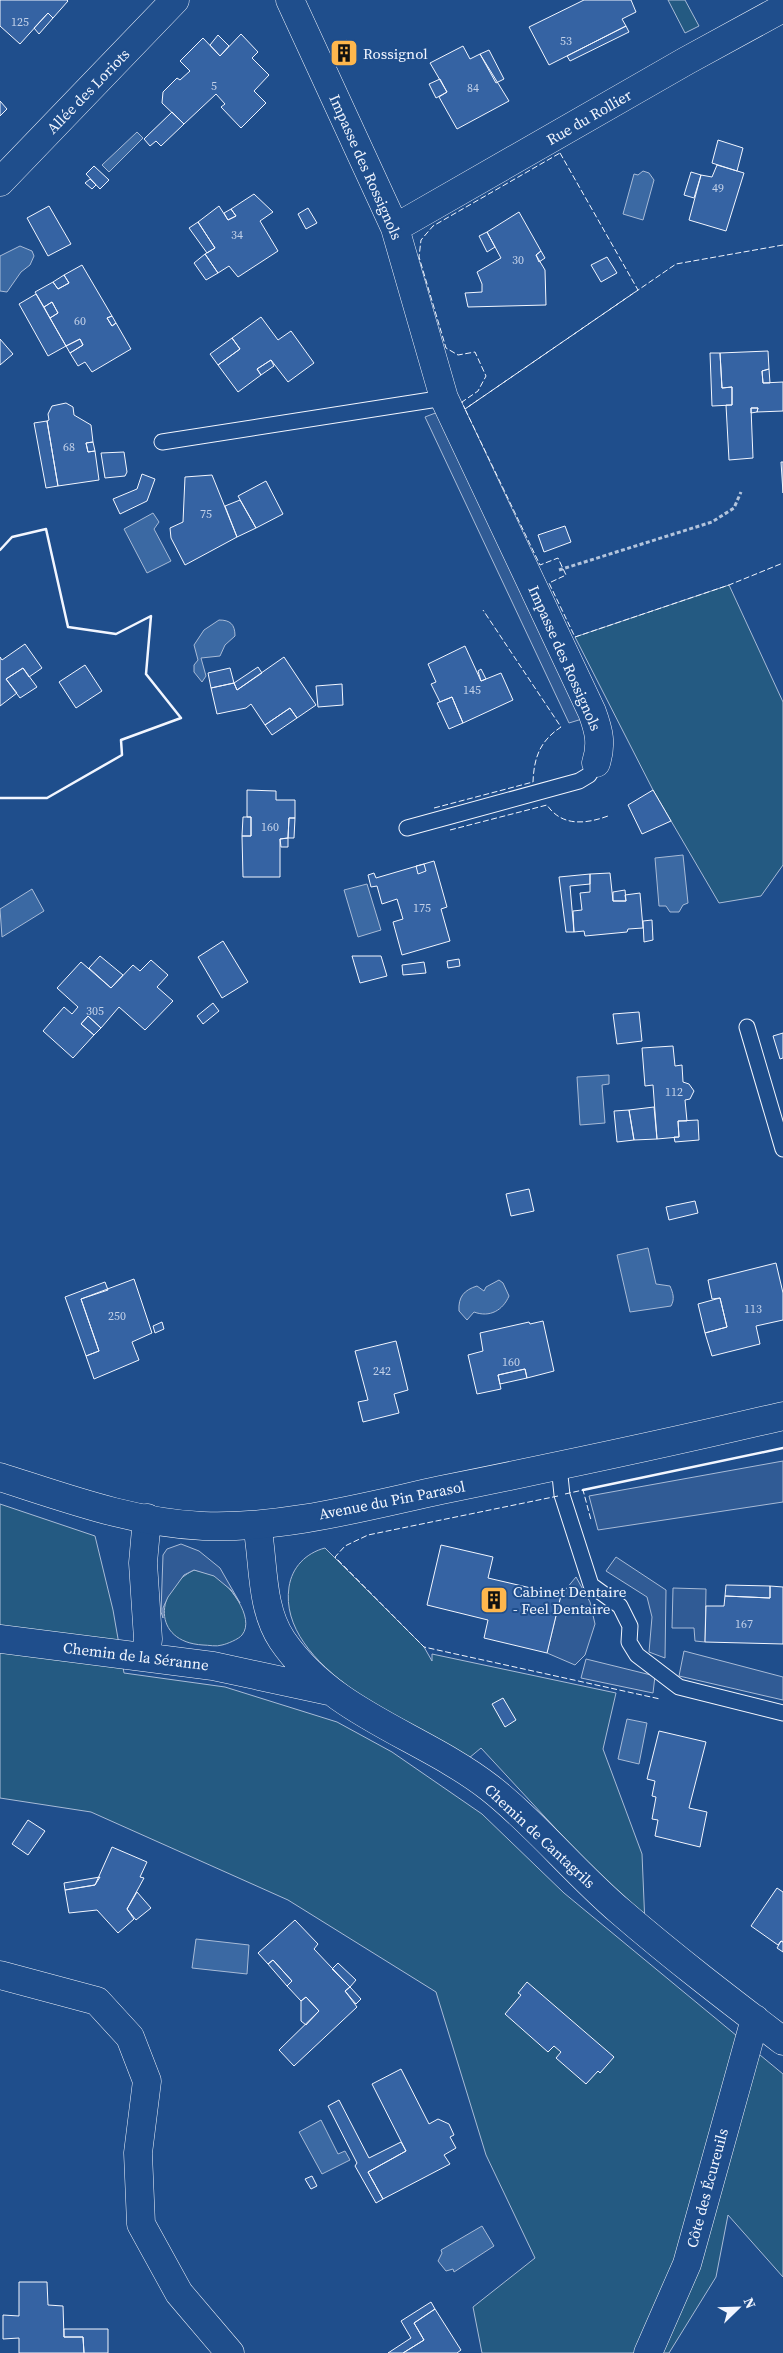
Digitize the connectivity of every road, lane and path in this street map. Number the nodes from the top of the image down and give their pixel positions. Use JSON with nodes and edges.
{"nodes":[{"id":1,"x":175,"y":0,"type":"edge"},
{"id":2,"x":290,"y":0,"type":"edge"},
{"id":3,"x":783,"y":8,"type":"edge"},
{"id":4,"x":0,"y":182,"type":"edge"},
{"id":5,"x":396,"y":228,"type":"junction"},
{"id":6,"x":444,"y":398,"type":"junction"},
{"id":7,"x":162,"y":442,"type":"dead end"},
{"id":8,"x":741,"y":492,"type":"dead end"},
{"id":9,"x":530,"y":581,"type":"junction"},
{"id":10,"x":596,"y":763,"type":"joint"},
{"id":11,"x":407,"y":828,"type":"dead end"},
{"id":12,"x":747,"y":1027,"type":"dead end"},
{"id":13,"x":783,"y":1150,"type":"edge"},
{"id":14,"x":783,"y":1416,"type":"edge"},
{"id":15,"x":558,"y":1466,"type":"junction"},
{"id":16,"x":0,"y":1477,"type":"edge"},
{"id":17,"x":147,"y":1518,"type":"junction"},
{"id":18,"x":257,"y":1525,"type":"junction"},
{"id":19,"x":0,"y":1639,"type":"edge"},
{"id":20,"x":146,"y":1656,"type":"junction"},
{"id":21,"x":271,"y":1677,"type":"joint"},
{"id":22,"x":330,"y":1691,"type":"junction"},
{"id":23,"x":783,"y":1712,"type":"edge"},
{"id":24,"x":0,"y":1976,"type":"edge"},
{"id":25,"x":754,"y":2019,"type":"junction"},
{"id":26,"x":783,"y":2041,"type":"edge"},
{"id":27,"x":230,"y":2353,"type":"edge"},
{"id":28,"x":648,"y":2353,"type":"edge"}],
"edges":[{"from":1,"to":4,"type":"street","name":"Allée des Loriots"},
{"from":2,"to":5,"type":"street","name":"Impasse des Rossignols"},
{"from":3,"to":5,"type":"street","name":"Rue du Rollier"},
{"from":5,"to":6,"type":"street","name":"Impasse des Rossignols"},
{"from":6,"to":7,"type":"lane"},
{"from":6,"to":9,"type":"street","name":"Impasse des Rossignols"},
{"from":8,"to":9,"type":"path"},
{"from":9,"to":10,"type":"street","name":"Impasse des Rossignols"},
{"from":10,"to":11,"type":"lane","name":"Impasse des Rossignols"},
{"from":12,"to":13,"type":"lane"},
{"from":14,"to":15,"type":"street","name":"Avenue du Pin Parasol"},
{"from":15,"to":18,"type":"street","name":"Avenue du Pin Parasol"},
{"from":15,"to":23,"type":"lane"},
{"from":16,"to":17,"type":"street","name":"Avenue du Pin Parasol"},
{"from":17,"to":18,"type":"street","name":"Avenue du Pin Parasol"},
{"from":17,"to":20,"type":"street"},
{"from":18,"to":22,"type":"street"},
{"from":19,"to":20,"type":"street","name":"Chemin de la Séranne"},
{"from":20,"to":21,"type":"street","name":"Chemin de la Séranne"},
{"from":21,"to":22,"type":"street","name":"Chemin de Cantagrils"},
{"from":22,"to":25,"type":"street","name":"Chemin de Cantagrils"},
{"from":24,"to":27,"type":"street"},
{"from":25,"to":26,"type":"street","name":"Chemin de Cantagrils"},
{"from":25,"to":28,"type":"street","name":"Côte des Écureuils"}]}
